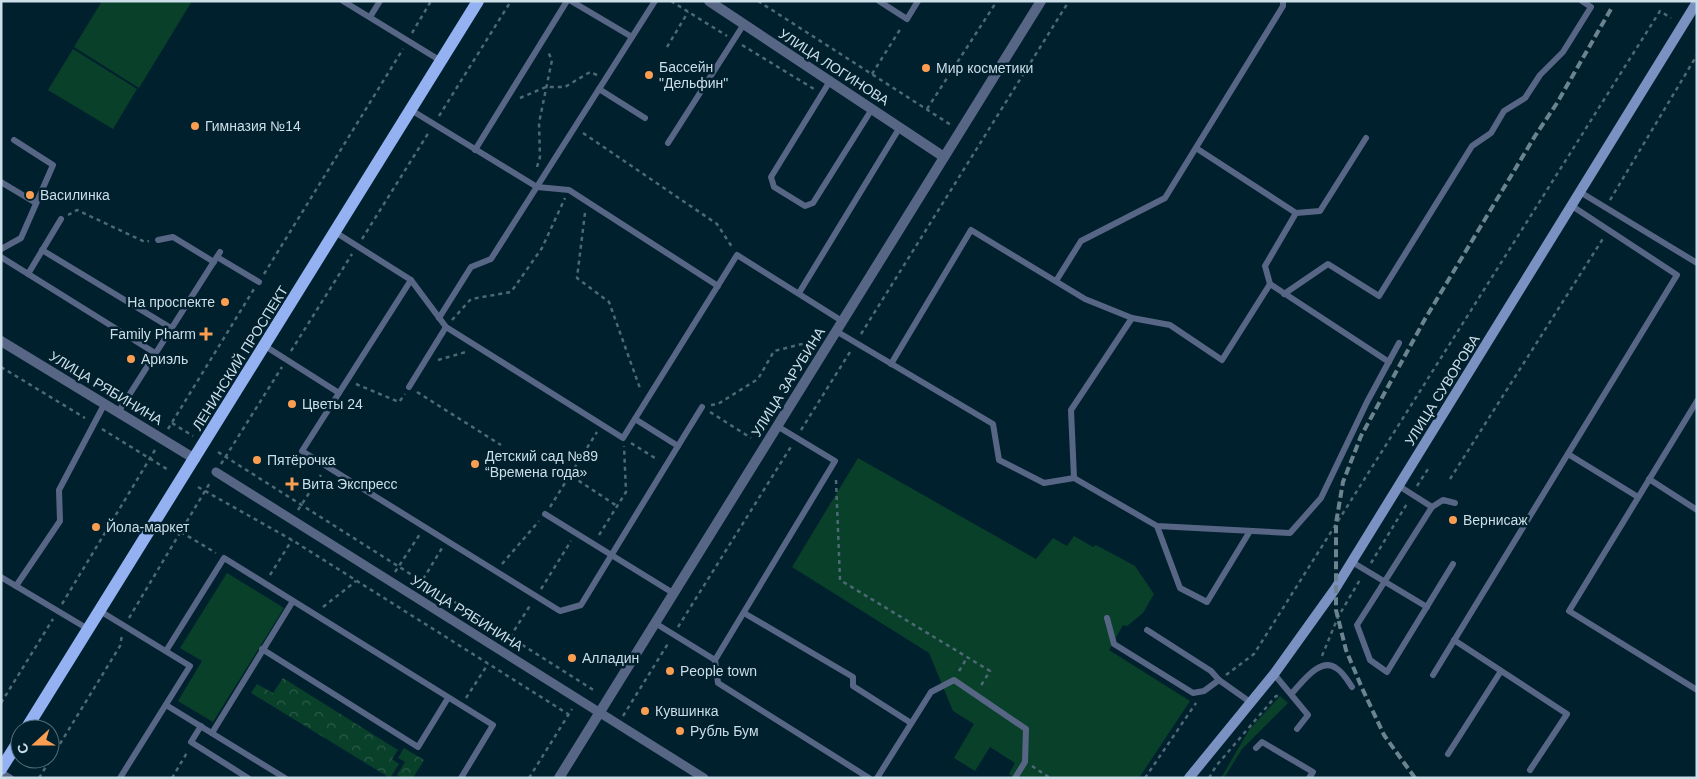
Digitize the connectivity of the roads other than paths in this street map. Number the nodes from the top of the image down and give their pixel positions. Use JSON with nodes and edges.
{"nodes":[{"id":1,"x":343,"y":1,"type":"edge"},
{"id":2,"x":380,"y":1,"type":"edge"},
{"id":3,"x":478,"y":1,"type":"edge"},
{"id":4,"x":567,"y":1,"type":"edge"},
{"id":5,"x":571,"y":1,"type":"edge"},
{"id":6,"x":655,"y":1,"type":"edge"},
{"id":7,"x":708,"y":1,"type":"edge"},
{"id":8,"x":879,"y":1,"type":"edge"},
{"id":9,"x":918,"y":1,"type":"edge"},
{"id":10,"x":1041,"y":1,"type":"edge"},
{"id":11,"x":1283,"y":1,"type":"edge"},
{"id":12,"x":1582,"y":1,"type":"edge"},
{"id":13,"x":1696,"y":3,"type":"edge"},
{"id":14,"x":370,"y":17,"type":"junction"},
{"id":15,"x":744,"y":24,"type":"junction"},
{"id":16,"x":632,"y":38,"type":"junction"},
{"id":17,"x":441,"y":61,"type":"junction"},
{"id":18,"x":830,"y":81,"type":"junction"},
{"id":19,"x":599,"y":90,"type":"junction"},
{"id":20,"x":872,"y":109,"type":"junction"},
{"id":21,"x":411,"y":110,"type":"junction"},
{"id":22,"x":645,"y":118,"type":"dead end"},
{"id":23,"x":900,"y":127,"type":"junction"},
{"id":24,"x":1366,"y":138,"type":"dead end"},
{"id":25,"x":14,"y":140,"type":"dead end"},
{"id":26,"x":668,"y":143,"type":"dead end"},
{"id":27,"x":1196,"y":148,"type":"junction"},
{"id":28,"x":475,"y":150,"type":"junction"},
{"id":29,"x":944,"y":157,"type":"junction"},
{"id":30,"x":1,"y":182,"type":"edge"},
{"id":31,"x":537,"y":187,"type":"junction"},
{"id":32,"x":1580,"y":192,"type":"junction"},
{"id":33,"x":36,"y":203,"type":"junction"},
{"id":34,"x":1572,"y":206,"type":"junction"},
{"id":35,"x":1296,"y":213,"type":"junction"},
{"id":36,"x":61,"y":219,"type":"road end"},
{"id":37,"x":335,"y":232,"type":"junction"},
{"id":38,"x":158,"y":240,"type":"road end"},
{"id":39,"x":1,"y":249,"type":"edge"},
{"id":40,"x":42,"y":250,"type":"junction"},
{"id":41,"x":217,"y":257,"type":"junction"},
{"id":42,"x":1,"y":258,"type":"edge"},
{"id":43,"x":1697,"y":264,"type":"edge"},
{"id":44,"x":28,"y":274,"type":"junction"},
{"id":45,"x":411,"y":280,"type":"junction"},
{"id":46,"x":1056,"y":281,"type":"junction"},
{"id":47,"x":259,"y":282,"type":"road end"},
{"id":48,"x":1270,"y":284,"type":"junction"},
{"id":49,"x":718,"y":286,"type":"junction"},
{"id":50,"x":799,"y":293,"type":"junction"},
{"id":51,"x":1284,"y":294,"type":"junction"},
{"id":52,"x":439,"y":318,"type":"junction"},
{"id":53,"x":1132,"y":318,"type":"junction"},
{"id":54,"x":842,"y":321,"type":"junction"},
{"id":55,"x":171,"y":328,"type":"junction"},
{"id":56,"x":446,"y":328,"type":"junction"},
{"id":57,"x":836,"y":331,"type":"junction"},
{"id":58,"x":1,"y":341,"type":"edge"},
{"id":59,"x":1399,"y":343,"type":"dead end"},
{"id":60,"x":265,"y":346,"type":"junction"},
{"id":61,"x":155,"y":354,"type":"junction"},
{"id":62,"x":1389,"y":362,"type":"junction"},
{"id":63,"x":891,"y":364,"type":"junction"},
{"id":64,"x":409,"y":387,"type":"road end"},
{"id":65,"x":339,"y":393,"type":"junction"},
{"id":66,"x":1697,"y":401,"type":"edge"},
{"id":67,"x":105,"y":403,"type":"junction"},
{"id":68,"x":702,"y":407,"type":"road end"},
{"id":69,"x":119,"y":411,"type":"junction"},
{"id":70,"x":635,"y":419,"type":"junction"},
{"id":71,"x":777,"y":426,"type":"junction"},
{"id":72,"x":678,"y":446,"type":"junction"},
{"id":73,"x":1568,"y":454,"type":"junction"},
{"id":74,"x":195,"y":459,"type":"junction"},
{"id":75,"x":216,"y":472,"type":"road end"},
{"id":76,"x":1074,"y":478,"type":"junction"},
{"id":77,"x":1648,"y":479,"type":"junction"},
{"id":78,"x":1399,"y":486,"type":"junction"},
{"id":79,"x":1638,"y":497,"type":"junction"},
{"id":80,"x":1455,"y":503,"type":"dead end"},
{"id":81,"x":1432,"y":507,"type":"junction"},
{"id":82,"x":1697,"y":510,"type":"edge"},
{"id":83,"x":545,"y":514,"type":"road end"},
{"id":84,"x":1157,"y":526,"type":"junction"},
{"id":85,"x":1250,"y":531,"type":"junction"},
{"id":86,"x":612,"y":555,"type":"junction"},
{"id":87,"x":1352,"y":562,"type":"junction"},
{"id":88,"x":1454,"y":564,"type":"dead end"},
{"id":89,"x":1,"y":577,"type":"edge"},
{"id":90,"x":1385,"y":582,"type":"junction"},
{"id":91,"x":16,"y":586,"type":"junction"},
{"id":92,"x":673,"y":593,"type":"junction"},
{"id":93,"x":293,"y":601,"type":"junction"},
{"id":94,"x":1427,"y":607,"type":"junction"},
{"id":95,"x":100,"y":611,"type":"junction"},
{"id":96,"x":744,"y":613,"type":"junction"},
{"id":97,"x":1107,"y":618,"type":"dead end"},
{"id":98,"x":655,"y":623,"type":"junction"},
{"id":99,"x":88,"y":630,"type":"junction"},
{"id":100,"x":1147,"y":630,"type":"dead end"},
{"id":101,"x":1454,"y":640,"type":"junction"},
{"id":102,"x":262,"y":649,"type":"junction"},
{"id":103,"x":166,"y":651,"type":"junction"},
{"id":104,"x":715,"y":660,"type":"junction"},
{"id":105,"x":1502,"y":671,"type":"junction"},
{"id":106,"x":1274,"y":674,"type":"junction"},
{"id":107,"x":1433,"y":675,"type":"dead end"},
{"id":108,"x":1219,"y":680,"type":"junction"},
{"id":109,"x":1352,"y":687,"type":"dead end"},
{"id":110,"x":1697,"y":690,"type":"edge"},
{"id":111,"x":1291,"y":694,"type":"junction"},
{"id":112,"x":448,"y":698,"type":"junction"},
{"id":113,"x":1250,"y":702,"type":"junction"},
{"id":114,"x":166,"y":705,"type":"junction"},
{"id":115,"x":600,"y":712,"type":"junction"},
{"id":116,"x":32,"y":719,"type":"edge"},
{"id":117,"x":911,"y":723,"type":"junction"},
{"id":118,"x":201,"y":726,"type":"junction"},
{"id":119,"x":1297,"y":729,"type":"dead end"},
{"id":120,"x":212,"y":733,"type":"junction"},
{"id":121,"x":1256,"y":748,"type":"dead end"},
{"id":122,"x":1448,"y":754,"type":"dead end"},
{"id":123,"x":10,"y":755,"type":"edge"},
{"id":124,"x":1,"y":770,"type":"edge"},
{"id":125,"x":1530,"y":770,"type":"dead end"},
{"id":126,"x":11,"y":778,"type":"edge"},
{"id":127,"x":120,"y":778,"type":"edge"},
{"id":128,"x":248,"y":778,"type":"edge"},
{"id":129,"x":285,"y":778,"type":"edge"},
{"id":130,"x":461,"y":778,"type":"edge"},
{"id":131,"x":559,"y":778,"type":"edge"},
{"id":132,"x":704,"y":778,"type":"edge"},
{"id":133,"x":869,"y":778,"type":"edge"},
{"id":134,"x":877,"y":778,"type":"edge"},
{"id":135,"x":1015,"y":778,"type":"edge"},
{"id":136,"x":1188,"y":778,"type":"edge"},
{"id":137,"x":1310,"y":778,"type":"edge"}],
"edges":[{"from":1,"to":14,"type":"lane"},
{"from":2,"to":14,"type":"lane"},
{"from":3,"to":17,"type":"main road","name":"ЛЕНИНСКИЙ ПРОСПЕКТ"},
{"from":4,"to":28,"type":"lane"},
{"from":5,"to":16,"type":"lane"},
{"from":6,"to":16,"type":"lane"},
{"from":7,"to":15,"type":"street","name":"УЛИЦА ЛОГИНОВА"},
{"from":8,"to":9,"type":"lane"},
{"from":10,"to":29,"type":"street","name":"УЛИЦА ЗАРУБИНА"},
{"from":11,"to":27,"type":"lane"},
{"from":12,"to":51,"type":"lane"},
{"from":13,"to":32,"type":"main road","name":"УЛИЦА СУВОРОВА"},
{"from":14,"to":17,"type":"lane"},
{"from":15,"to":18,"type":"street","name":"УЛИЦА ЛОГИНОВА"},
{"from":15,"to":26,"type":"lane"},
{"from":16,"to":19,"type":"lane"},
{"from":17,"to":21,"type":"main road","name":"ЛЕНИНСКИЙ ПРОСПЕКТ"},
{"from":18,"to":20,"type":"street","name":"УЛИЦА ЛОГИНОВА"},
{"from":18,"to":20,"type":"lane"},
{"from":19,"to":22,"type":"lane"},
{"from":19,"to":31,"type":"lane"},
{"from":20,"to":23,"type":"street","name":"УЛИЦА ЛОГИНОВА"},
{"from":21,"to":28,"type":"lane"},
{"from":21,"to":37,"type":"main road","name":"ЛЕНИНСКИЙ ПРОСПЕКТ"},
{"from":23,"to":29,"type":"street","name":"УЛИЦА ЛОГИНОВА"},
{"from":23,"to":50,"type":"lane"},
{"from":24,"to":35,"type":"lane"},
{"from":25,"to":33,"type":"lane"},
{"from":27,"to":35,"type":"lane"},
{"from":27,"to":46,"type":"lane"},
{"from":28,"to":31,"type":"lane"},
{"from":29,"to":54,"type":"street","name":"УЛИЦА ЗАРУБИНА"},
{"from":30,"to":33,"type":"lane"},
{"from":31,"to":49,"type":"lane"},
{"from":31,"to":52,"type":"lane"},
{"from":32,"to":34,"type":"main road","name":"УЛИЦА СУВОРОВА"},
{"from":32,"to":43,"type":"lane"},
{"from":33,"to":39,"type":"lane"},
{"from":34,"to":73,"type":"lane"},
{"from":34,"to":78,"type":"main road","name":"УЛИЦА СУВОРОВА"},
{"from":35,"to":48,"type":"lane"},
{"from":36,"to":40,"type":"lane"},
{"from":37,"to":45,"type":"lane"},
{"from":37,"to":60,"type":"main road","name":"ЛЕНИНСКИЙ ПРОСПЕКТ"},
{"from":38,"to":41,"type":"lane"},
{"from":40,"to":44,"type":"lane"},
{"from":40,"to":55,"type":"lane"},
{"from":41,"to":47,"type":"lane"},
{"from":41,"to":55,"type":"lane"},
{"from":42,"to":44,"type":"lane"},
{"from":44,"to":61,"type":"lane"},
{"from":45,"to":52,"type":"lane"},
{"from":45,"to":65,"type":"lane"},
{"from":46,"to":53,"type":"lane"},
{"from":46,"to":63,"type":"lane"},
{"from":48,"to":51,"type":"lane"},
{"from":48,"to":53,"type":"lane"},
{"from":49,"to":50,"type":"lane"},
{"from":49,"to":70,"type":"lane"},
{"from":50,"to":54,"type":"lane"},
{"from":51,"to":62,"type":"lane"},
{"from":52,"to":56,"type":"lane"},
{"from":53,"to":76,"type":"lane"},
{"from":54,"to":57,"type":"street","name":"УЛИЦА ЗАРУБИНА"},
{"from":55,"to":61,"type":"lane"},
{"from":56,"to":64,"type":"lane"},
{"from":56,"to":70,"type":"lane"},
{"from":57,"to":63,"type":"lane"},
{"from":57,"to":71,"type":"street","name":"УЛИЦА ЗАРУБИНА"},
{"from":58,"to":67,"type":"street","name":"УЛИЦА РЯБИНИНА"},
{"from":59,"to":62,"type":"lane"},
{"from":60,"to":65,"type":"lane"},
{"from":60,"to":74,"type":"main road","name":"ЛЕНИНСКИЙ ПРОСПЕКТ"},
{"from":61,"to":69,"type":"lane"},
{"from":62,"to":85,"type":"lane"},
{"from":63,"to":76,"type":"lane"},
{"from":65,"to":86,"type":"lane"},
{"from":66,"to":77,"type":"lane"},
{"from":67,"to":69,"type":"street","name":"УЛИЦА РЯБИНИНА"},
{"from":67,"to":91,"type":"lane"},
{"from":68,"to":72,"type":"lane"},
{"from":69,"to":74,"type":"street","name":"УЛИЦА РЯБИНИНА"},
{"from":70,"to":72,"type":"lane"},
{"from":71,"to":92,"type":"street","name":"УЛИЦА ЗАРУБИНА"},
{"from":71,"to":96,"type":"lane"},
{"from":72,"to":86,"type":"lane"},
{"from":73,"to":79,"type":"lane"},
{"from":73,"to":101,"type":"lane"},
{"from":74,"to":95,"type":"main road","name":"ЛЕНИНСКИЙ ПРОСПЕКТ"},
{"from":75,"to":115,"type":"street","name":"УЛИЦА РЯБИНИНА"},
{"from":76,"to":84,"type":"lane"},
{"from":77,"to":79,"type":"lane"},
{"from":77,"to":82,"type":"lane"},
{"from":78,"to":81,"type":"lane"},
{"from":78,"to":87,"type":"main road","name":"УЛИЦА СУВОРОВА"},
{"from":79,"to":110,"type":"lane"},
{"from":80,"to":81,"type":"lane"},
{"from":81,"to":90,"type":"lane"},
{"from":83,"to":86,"type":"lane"},
{"from":84,"to":85,"type":"lane"},
{"from":84,"to":85,"type":"lane"},
{"from":86,"to":92,"type":"lane"},
{"from":87,"to":90,"type":"lane"},
{"from":87,"to":106,"type":"main road","name":"УЛИЦА СУВОРОВА"},
{"from":88,"to":94,"type":"lane"},
{"from":89,"to":91,"type":"lane"},
{"from":90,"to":94,"type":"lane"},
{"from":90,"to":94,"type":"lane"},
{"from":91,"to":99,"type":"lane"},
{"from":92,"to":98,"type":"street","name":"УЛИЦА ЗАРУБИНА"},
{"from":93,"to":102,"type":"lane"},
{"from":93,"to":103,"type":"lane"},
{"from":93,"to":112,"type":"lane"},
{"from":95,"to":99,"type":"main road","name":"ЛЕНИНСКИЙ ПРОСПЕКТ"},
{"from":95,"to":103,"type":"lane"},
{"from":96,"to":104,"type":"lane"},
{"from":96,"to":117,"type":"lane"},
{"from":97,"to":108,"type":"lane"},
{"from":98,"to":104,"type":"lane"},
{"from":98,"to":115,"type":"street","name":"УЛИЦА ЗАРУБИНА"},
{"from":99,"to":116,"type":"main road","name":"ЛЕНИНСКИЙ ПРОСПЕКТ"},
{"from":100,"to":108,"type":"lane"},
{"from":101,"to":105,"type":"lane"},
{"from":101,"to":107,"type":"lane"},
{"from":102,"to":112,"type":"lane"},
{"from":102,"to":120,"type":"lane"},
{"from":103,"to":114,"type":"lane"},
{"from":104,"to":133,"type":"lane"},
{"from":105,"to":122,"type":"lane"},
{"from":105,"to":125,"type":"lane"},
{"from":106,"to":111,"type":"lane"},
{"from":106,"to":113,"type":"main road","name":"УЛИЦА СУВОРОВА"},
{"from":108,"to":113,"type":"lane"},
{"from":109,"to":111,"type":"lane"},
{"from":111,"to":119,"type":"lane"},
{"from":112,"to":130,"type":"lane"},
{"from":113,"to":136,"type":"main road","name":"УЛИЦА СУВОРОВА"},
{"from":114,"to":118,"type":"lane"},
{"from":114,"to":127,"type":"lane"},
{"from":115,"to":131,"type":"street","name":"УЛИЦА ЗАРУБИНА"},
{"from":115,"to":132,"type":"street","name":"УЛИЦА РЯБИНИНА"},
{"from":117,"to":134,"type":"lane"},
{"from":117,"to":135,"type":"lane"},
{"from":118,"to":120,"type":"lane"},
{"from":118,"to":128,"type":"lane"},
{"from":120,"to":129,"type":"lane"},
{"from":121,"to":137,"type":"lane"},
{"from":123,"to":124,"type":"main road"},
{"from":124,"to":126,"type":"lane"}]}
